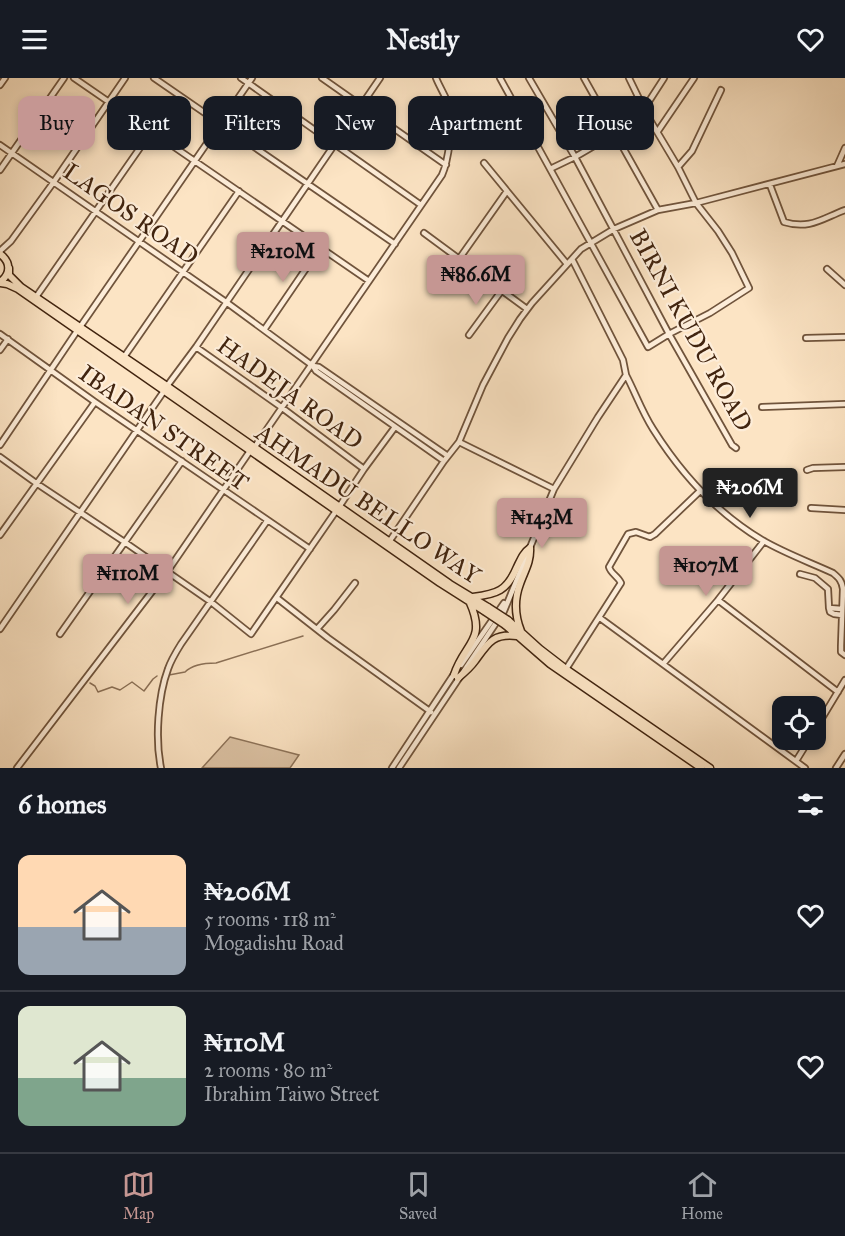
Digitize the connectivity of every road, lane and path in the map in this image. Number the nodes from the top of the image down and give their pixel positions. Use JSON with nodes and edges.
{"nodes":[{"id":1,"x":5,"y":78,"type":"edge"},
{"id":2,"x":64,"y":78,"type":"edge"},
{"id":3,"x":74,"y":78,"type":"edge"},
{"id":4,"x":125,"y":78,"type":"edge"},
{"id":5,"x":154,"y":78,"type":"edge"},
{"id":6,"x":241,"y":78,"type":"edge"},
{"id":7,"x":322,"y":78,"type":"edge"},
{"id":8,"x":380,"y":78,"type":"edge"},
{"id":9,"x":436,"y":78,"type":"edge"},
{"id":10,"x":500,"y":78,"type":"edge"},
{"id":11,"x":529,"y":78,"type":"edge"},
{"id":12,"x":584,"y":78,"type":"edge"},
{"id":13,"x":629,"y":78,"type":"edge"},
{"id":14,"x":637,"y":78,"type":"edge"},
{"id":15,"x":664,"y":78,"type":"edge"},
{"id":16,"x":694,"y":78,"type":"edge"},
{"id":17,"x":250,"y":80,"type":"edge"},
{"id":18,"x":0,"y":85,"type":"edge"},
{"id":19,"x":633,"y":86,"type":"junction"},
{"id":20,"x":721,"y":90,"type":"dead end"},
{"id":21,"x":112,"y":96,"type":"edge"},
{"id":22,"x":239,"y":96,"type":"edge"},
{"id":23,"x":349,"y":96,"type":"edge"},
{"id":24,"x":368,"y":96,"type":"edge"},
{"id":25,"x":594,"y":96,"type":"edge"},
{"id":26,"x":638,"y":96,"type":"edge"},
{"id":27,"x":652,"y":96,"type":"edge"},
{"id":28,"x":107,"y":100,"type":"edge"},
{"id":29,"x":107,"y":104,"type":"edge"},
{"id":30,"x":203,"y":112,"type":"edge"},
{"id":31,"x":654,"y":125,"type":"edge"},
{"id":32,"x":314,"y":127,"type":"edge"},
{"id":33,"x":396,"y":129,"type":"edge"},
{"id":34,"x":658,"y":131,"type":"junction"},
{"id":35,"x":0,"y":145,"type":"edge"},
{"id":36,"x":203,"y":148,"type":"edge"},
{"id":37,"x":845,"y":148,"type":"edge"},
{"id":38,"x":139,"y":150,"type":"edge"},
{"id":39,"x":178,"y":150,"type":"edge"},
{"id":40,"x":258,"y":150,"type":"edge"},
{"id":41,"x":330,"y":150,"type":"edge"},
{"id":42,"x":345,"y":150,"type":"edge"},
{"id":43,"x":587,"y":150,"type":"edge"},
{"id":44,"x":624,"y":150,"type":"edge"},
{"id":45,"x":12,"y":153,"type":"junction"},
{"id":46,"x":575,"y":157,"type":"junction"},
{"id":47,"x":194,"y":161,"type":"junction"},
{"id":48,"x":484,"y":164,"type":"dead end"},
{"id":49,"x":845,"y":164,"type":"edge"},
{"id":50,"x":446,"y":165,"type":"junction"},
{"id":51,"x":837,"y":166,"type":"junction"},
{"id":52,"x":678,"y":167,"type":"junction"},
{"id":53,"x":550,"y":169,"type":"junction"},
{"id":54,"x":0,"y":170,"type":"edge"},
{"id":55,"x":54,"y":183,"type":"junction"},
{"id":56,"x":308,"y":184,"type":"junction"},
{"id":57,"x":770,"y":184,"type":"junction"},
{"id":58,"x":239,"y":191,"type":"junction"},
{"id":59,"x":507,"y":191,"type":"junction"},
{"id":60,"x":696,"y":203,"type":"junction"},
{"id":61,"x":422,"y":204,"type":"junction"},
{"id":62,"x":658,"y":210,"type":"junction"},
{"id":63,"x":845,"y":210,"type":"edge"},
{"id":64,"x":96,"y":212,"type":"junction"},
{"id":65,"x":282,"y":222,"type":"junction"},
{"id":66,"x":614,"y":229,"type":"junction"},
{"id":67,"x":424,"y":233,"type":"dead end"},
{"id":68,"x":11,"y":241,"type":"junction"},
{"id":69,"x":138,"y":242,"type":"junction"},
{"id":70,"x":591,"y":243,"type":"junction"},
{"id":71,"x":395,"y":244,"type":"junction"},
{"id":72,"x":320,"y":248,"type":"junction"},
{"id":73,"x":0,"y":253,"type":"edge"},
{"id":74,"x":459,"y":259,"type":"junction"},
{"id":75,"x":572,"y":259,"type":"junction"},
{"id":76,"x":567,"y":264,"type":"junction"},
{"id":77,"x":9,"y":266,"type":"junction"},
{"id":78,"x":827,"y":269,"type":"dead end"},
{"id":79,"x":183,"y":273,"type":"junction"},
{"id":80,"x":369,"y":281,"type":"junction"},
{"id":81,"x":0,"y":283,"type":"edge"},
{"id":82,"x":845,"y":285,"type":"edge"},
{"id":83,"x":502,"y":290,"type":"junction"},
{"id":84,"x":36,"y":297,"type":"junction"},
{"id":85,"x":226,"y":302,"type":"junction"},
{"id":86,"x":528,"y":309,"type":"junction"},
{"id":87,"x":79,"y":329,"type":"junction"},
{"id":88,"x":264,"y":330,"type":"junction"},
{"id":89,"x":0,"y":334,"type":"edge"},
{"id":90,"x":669,"y":334,"type":"junction"},
{"id":91,"x":469,"y":335,"type":"dead end"},
{"id":92,"x":845,"y":337,"type":"edge"},
{"id":93,"x":806,"y":338,"type":"dead end"},
{"id":94,"x":8,"y":339,"type":"junction"},
{"id":95,"x":196,"y":347,"type":"junction"},
{"id":96,"x":0,"y":350,"type":"edge"},
{"id":97,"x":124,"y":357,"type":"junction"},
{"id":98,"x":312,"y":365,"type":"junction"},
{"id":99,"x":51,"y":371,"type":"junction"},
{"id":100,"x":626,"y":375,"type":"junction"},
{"id":101,"x":166,"y":388,"type":"junction"},
{"id":102,"x":95,"y":402,"type":"junction"},
{"id":103,"x":845,"y":404,"type":"edge"},
{"id":104,"x":281,"y":407,"type":"junction"},
{"id":105,"x":762,"y":407,"type":"dead end"},
{"id":106,"x":396,"y":427,"type":"junction"},
{"id":107,"x":137,"y":430,"type":"junction"},
{"id":108,"x":459,"y":442,"type":"junction"},
{"id":109,"x":0,"y":445,"type":"edge"},
{"id":110,"x":736,"y":448,"type":"dead end"},
{"id":111,"x":252,"y":449,"type":"junction"},
{"id":112,"x":448,"y":456,"type":"junction"},
{"id":113,"x":0,"y":457,"type":"edge"},
{"id":114,"x":182,"y":461,"type":"junction"},
{"id":115,"x":444,"y":461,"type":"junction"},
{"id":116,"x":845,"y":467,"type":"edge"},
{"id":117,"x":364,"y":469,"type":"junction"},
{"id":118,"x":807,"y":470,"type":"dead end"},
{"id":119,"x":36,"y":483,"type":"junction"},
{"id":120,"x":555,"y":489,"type":"junction"},
{"id":121,"x":223,"y":490,"type":"junction"},
{"id":122,"x":700,"y":491,"type":"junction"},
{"id":123,"x":811,"y":508,"type":"dead end"},
{"id":124,"x":338,"y":509,"type":"junction"},
{"id":125,"x":845,"y":510,"type":"edge"},
{"id":126,"x":80,"y":512,"type":"junction"},
{"id":127,"x":267,"y":521,"type":"junction"},
{"id":128,"x":0,"y":535,"type":"edge"},
{"id":129,"x":764,"y":541,"type":"junction"},
{"id":130,"x":389,"y":542,"type":"junction"},
{"id":131,"x":126,"y":543,"type":"junction"},
{"id":132,"x":530,"y":548,"type":"junction"},
{"id":133,"x":310,"y":549,"type":"junction"},
{"id":134,"x":167,"y":572,"type":"junction"},
{"id":135,"x":800,"y":574,"type":"dead end"},
{"id":136,"x":355,"y":583,"type":"dead end"},
{"id":137,"x":277,"y":598,"type":"junction"},
{"id":138,"x":471,"y":600,"type":"junction"},
{"id":139,"x":718,"y":600,"type":"junction"},
{"id":140,"x":211,"y":602,"type":"junction"},
{"id":141,"x":842,"y":612,"type":"junction"},
{"id":142,"x":600,"y":618,"type":"junction"},
{"id":143,"x":316,"y":629,"type":"junction"},
{"id":144,"x":0,"y":630,"type":"edge"},
{"id":145,"x":60,"y":634,"type":"dead end"},
{"id":146,"x":520,"y":634,"type":"junction"},
{"id":147,"x":845,"y":656,"type":"edge"},
{"id":148,"x":663,"y":664,"type":"junction"},
{"id":149,"x":566,"y":669,"type":"junction"},
{"id":150,"x":456,"y":677,"type":"junction"},
{"id":151,"x":845,"y":680,"type":"edge"},
{"id":152,"x":838,"y":692,"type":"junction"},
{"id":153,"x":826,"y":712,"type":"edge"},
{"id":154,"x":432,"y":713,"type":"junction"},
{"id":155,"x":803,"y":750,"type":"edge"},
{"id":156,"x":845,"y":754,"type":"edge"},
{"id":157,"x":796,"y":761,"type":"junction"},
{"id":158,"x":17,"y":768,"type":"edge"},
{"id":159,"x":161,"y":768,"type":"edge"},
{"id":160,"x":392,"y":768,"type":"edge"},
{"id":161,"x":399,"y":768,"type":"edge"},
{"id":162,"x":701,"y":768,"type":"edge"},
{"id":163,"x":710,"y":768,"type":"edge"},
{"id":164,"x":805,"y":768,"type":"edge"},
{"id":165,"x":836,"y":768,"type":"edge"}],
"edges":[{"from":1,"to":18,"type":"street"},
{"from":2,"to":45,"type":"street"},
{"from":3,"to":28,"type":"street"},
{"from":4,"to":21,"type":"street"},
{"from":5,"to":30,"type":"street"},
{"from":6,"to":17,"type":"street"},
{"from":7,"to":23,"type":"street"},
{"from":8,"to":24,"type":"street"},
{"from":9,"to":50,"type":"street"},
{"from":10,"to":53,"type":"street"},
{"from":11,"to":46,"type":"street","name":"BIRNI KUDU ROAD"},
{"from":12,"to":25,"type":"street"},
{"from":13,"to":19,"type":"street"},
{"from":14,"to":19,"type":"street"},
{"from":15,"to":27,"type":"street"},
{"from":16,"to":34,"type":"street"},
{"from":17,"to":22,"type":"street"},
{"from":17,"to":32,"type":"street"},
{"from":19,"to":26,"type":"street"},
{"from":20,"to":52,"type":"street"},
{"from":29,"to":55,"type":"street"},
{"from":31,"to":34,"type":"street"},
{"from":33,"to":50,"type":"street"},
{"from":34,"to":52,"type":"street"},
{"from":35,"to":45,"type":"street","name":"LAGOS ROAD"},
{"from":36,"to":47,"type":"street"},
{"from":37,"to":51,"type":"street"},
{"from":38,"to":64,"type":"street"},
{"from":39,"to":47,"type":"street"},
{"from":40,"to":56,"type":"street"},
{"from":41,"to":56,"type":"street"},
{"from":42,"to":61,"type":"street"},
{"from":43,"to":46,"type":"street"},
{"from":44,"to":62,"type":"street"},
{"from":45,"to":54,"type":"street"},
{"from":45,"to":55,"type":"street","name":"LAGOS ROAD"},
{"from":46,"to":53,"type":"street"},
{"from":46,"to":66,"type":"street","name":"BIRNI KUDU ROAD"},
{"from":47,"to":58,"type":"street"},
{"from":47,"to":69,"type":"street"},
{"from":48,"to":59,"type":"street"},
{"from":49,"to":51,"type":"street"},
{"from":50,"to":61,"type":"street"},
{"from":51,"to":57,"type":"street"},
{"from":52,"to":60,"type":"street"},
{"from":53,"to":70,"type":"street"},
{"from":55,"to":64,"type":"street","name":"LAGOS ROAD"},
{"from":55,"to":68,"type":"street"},
{"from":56,"to":65,"type":"street"},
{"from":56,"to":71,"type":"street"},
{"from":57,"to":60,"type":"street"},
{"from":57,"to":63,"type":"street"},
{"from":58,"to":65,"type":"street"},
{"from":58,"to":79,"type":"street"},
{"from":59,"to":74,"type":"street"},
{"from":59,"to":76,"type":"street"},
{"from":60,"to":62,"type":"street"},
{"from":60,"to":90,"type":"street"},
{"from":61,"to":71,"type":"street"},
{"from":62,"to":66,"type":"street"},
{"from":64,"to":69,"type":"street","name":"LAGOS ROAD"},
{"from":64,"to":84,"type":"street"},
{"from":65,"to":72,"type":"street"},
{"from":65,"to":85,"type":"street"},
{"from":66,"to":70,"type":"street"},
{"from":66,"to":90,"type":"street","name":"BIRNI KUDU ROAD"},
{"from":67,"to":74,"type":"street"},
{"from":68,"to":73,"type":"street"},
{"from":68,"to":77,"type":"street"},
{"from":69,"to":79,"type":"street","name":"LAGOS ROAD"},
{"from":69,"to":87,"type":"street"},
{"from":70,"to":75,"type":"street"},
{"from":70,"to":90,"type":"street"},
{"from":71,"to":80,"type":"street"},
{"from":72,"to":80,"type":"street"},
{"from":72,"to":88,"type":"street"},
{"from":73,"to":77,"type":"main road","name":"AHMADU BELLO WAY"},
{"from":74,"to":83,"type":"street"},
{"from":75,"to":76,"type":"street"},
{"from":75,"to":100,"type":"street"},
{"from":76,"to":86,"type":"street"},
{"from":77,"to":81,"type":"main road"},
{"from":77,"to":84,"type":"main road","name":"AHMADU BELLO WAY"},
{"from":78,"to":82,"type":"street"},
{"from":79,"to":85,"type":"street","name":"LAGOS ROAD"},
{"from":79,"to":97,"type":"street"},
{"from":80,"to":98,"type":"street"},
{"from":81,"to":87,"type":"main road","name":"AHMADU BELLO WAY"},
{"from":83,"to":86,"type":"street"},
{"from":83,"to":91,"type":"street"},
{"from":84,"to":87,"type":"main road","name":"AHMADU BELLO WAY"},
{"from":85,"to":88,"type":"street","name":"LAGOS ROAD"},
{"from":85,"to":95,"type":"street"},
{"from":86,"to":108,"type":"street"},
{"from":87,"to":97,"type":"main road","name":"AHMADU BELLO WAY"},
{"from":87,"to":99,"type":"street"},
{"from":87,"to":101,"type":"main road","name":"AHMADU BELLO WAY"},
{"from":88,"to":98,"type":"street","name":"LAGOS ROAD"},
{"from":89,"to":94,"type":"street","name":"IBADAN STREET"},
{"from":90,"to":110,"type":"street","name":"BIRNI KUDU ROAD"},
{"from":92,"to":93,"type":"street"},
{"from":94,"to":96,"type":"street"},
{"from":94,"to":99,"type":"street","name":"IBADAN STREET"},
{"from":95,"to":101,"type":"street"},
{"from":95,"to":104,"type":"street","name":"HADEJA ROAD"},
{"from":97,"to":101,"type":"main road","name":"AHMADU BELLO WAY"},
{"from":98,"to":104,"type":"street"},
{"from":98,"to":106,"type":"street","name":"LAGOS ROAD"},
{"from":98,"to":112,"type":"street"},
{"from":99,"to":102,"type":"street","name":"IBADAN STREET"},
{"from":99,"to":109,"type":"street"},
{"from":100,"to":120,"type":"street"},
{"from":100,"to":122,"type":"street"},
{"from":101,"to":107,"type":"street"},
{"from":101,"to":111,"type":"main road","name":"AHMADU BELLO WAY"},
{"from":102,"to":107,"type":"street","name":"IBADAN STREET"},
{"from":102,"to":119,"type":"street"},
{"from":103,"to":105,"type":"street"},
{"from":104,"to":111,"type":"street"},
{"from":104,"to":117,"type":"street","name":"HADEJA ROAD"},
{"from":106,"to":115,"type":"street","name":"LAGOS ROAD"},
{"from":106,"to":117,"type":"street"},
{"from":107,"to":114,"type":"street","name":"IBADAN STREET"},
{"from":107,"to":126,"type":"street"},
{"from":108,"to":112,"type":"street"},
{"from":108,"to":120,"type":"street"},
{"from":111,"to":121,"type":"street"},
{"from":111,"to":124,"type":"main road","name":"AHMADU BELLO WAY"},
{"from":112,"to":115,"type":"street"},
{"from":113,"to":119,"type":"street"},
{"from":114,"to":121,"type":"street","name":"IBADAN STREET"},
{"from":114,"to":131,"type":"street"},
{"from":115,"to":130,"type":"street"},
{"from":116,"to":118,"type":"street"},
{"from":117,"to":124,"type":"street"},
{"from":119,"to":126,"type":"street"},
{"from":119,"to":128,"type":"street"},
{"from":120,"to":132,"type":"street"},
{"from":121,"to":127,"type":"street","name":"IBADAN STREET"},
{"from":121,"to":134,"type":"street"},
{"from":122,"to":129,"type":"street"},
{"from":122,"to":142,"type":"street"},
{"from":123,"to":125,"type":"street"},
{"from":124,"to":130,"type":"main road","name":"AHMADU BELLO WAY"},
{"from":124,"to":133,"type":"street"},
{"from":124,"to":138,"type":"main road","name":"AHMADU BELLO WAY"},
{"from":126,"to":131,"type":"street"},
{"from":126,"to":144,"type":"street"},
{"from":127,"to":133,"type":"street","name":"IBADAN STREET"},
{"from":127,"to":140,"type":"street"},
{"from":129,"to":139,"type":"street"},
{"from":129,"to":141,"type":"street"},
{"from":130,"to":138,"type":"main road","name":"AHMADU BELLO WAY"},
{"from":131,"to":134,"type":"street"},
{"from":131,"to":145,"type":"street"},
{"from":132,"to":138,"type":"main road"},
{"from":132,"to":146,"type":"main road"},
{"from":132,"to":150,"type":"street"},
{"from":133,"to":137,"type":"street"},
{"from":134,"to":140,"type":"street"},
{"from":134,"to":158,"type":"street"},
{"from":135,"to":141,"type":"street"},
{"from":136,"to":143,"type":"street"},
{"from":137,"to":140,"type":"street"},
{"from":137,"to":143,"type":"street"},
{"from":138,"to":146,"type":"main road","name":"AHMADU BELLO WAY","bridge":true},
{"from":138,"to":150,"type":"main road"},
{"from":139,"to":148,"type":"street"},
{"from":139,"to":152,"type":"street"},
{"from":140,"to":159,"type":"street"},
{"from":141,"to":147,"type":"street"},
{"from":142,"to":148,"type":"street"},
{"from":142,"to":149,"type":"street"},
{"from":143,"to":154,"type":"street"},
{"from":146,"to":149,"type":"main road","name":"AHMADU BELLO WAY"},
{"from":146,"to":150,"type":"main road"},
{"from":146,"to":162,"type":"main road","name":"AHMADU BELLO WAY"},
{"from":148,"to":157,"type":"street"},
{"from":149,"to":163,"type":"main road","name":"AHMADU BELLO WAY"},
{"from":150,"to":154,"type":"street"},
{"from":151,"to":152,"type":"street"},
{"from":152,"to":153,"type":"street"},
{"from":154,"to":160,"type":"street"},
{"from":154,"to":161,"type":"street"},
{"from":155,"to":157,"type":"street"},
{"from":156,"to":165,"type":"street"},
{"from":157,"to":164,"type":"street"}]}
